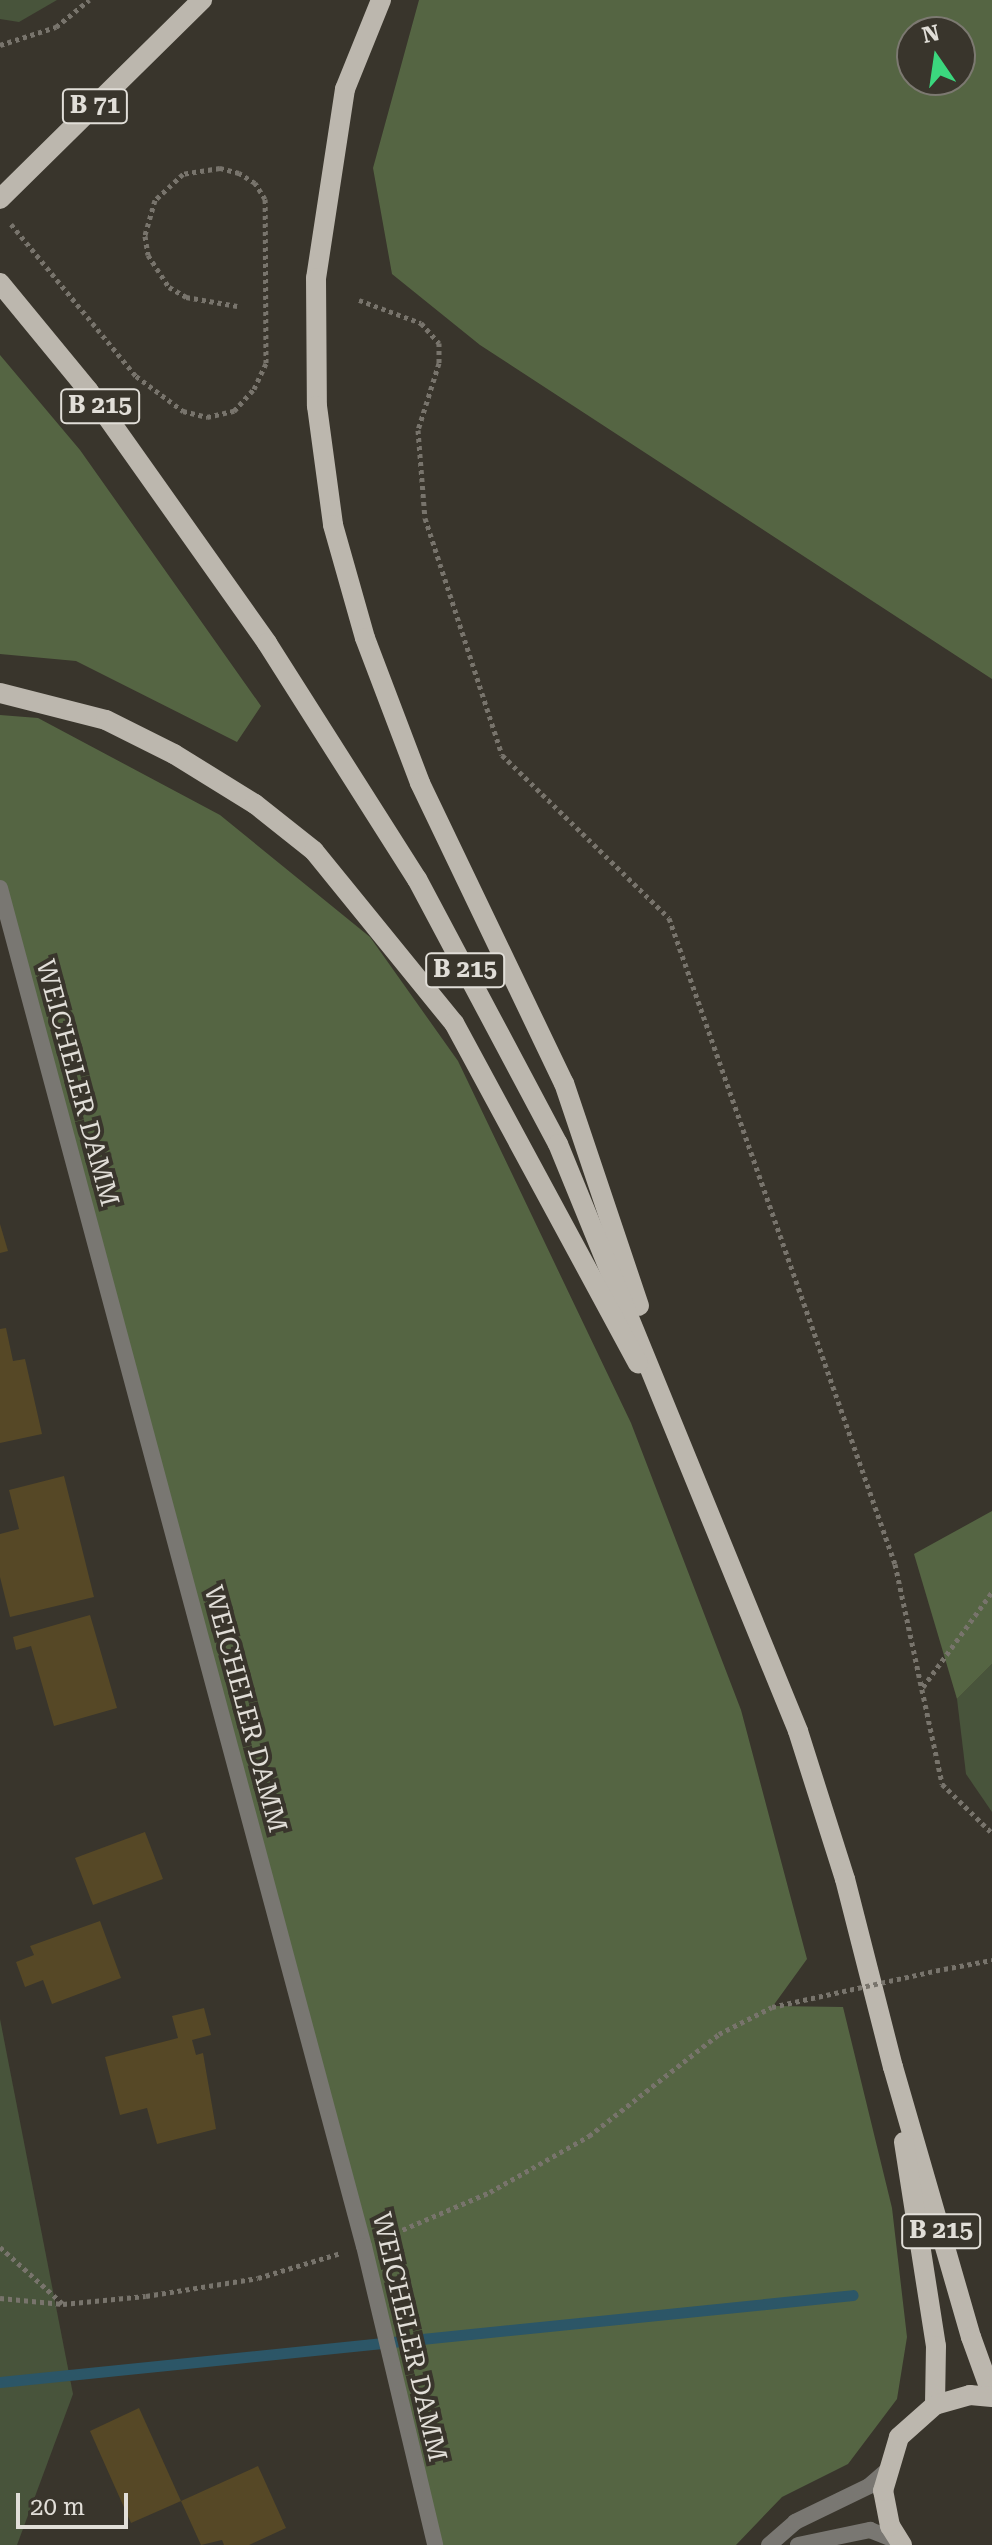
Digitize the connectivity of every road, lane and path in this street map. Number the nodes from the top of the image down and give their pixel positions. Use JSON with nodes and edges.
{"nodes":[{"id":1,"x":89,"y":0,"type":"edge"},
{"id":2,"x":202,"y":0,"type":"edge"},
{"id":3,"x":381,"y":0,"type":"edge"},
{"id":4,"x":0,"y":45,"type":"edge"},
{"id":5,"x":1,"y":207,"type":"edge"},
{"id":6,"x":0,"y":283,"type":"edge"},
{"id":7,"x":359,"y":300,"type":"dead end"},
{"id":8,"x":237,"y":306,"type":"dead end"},
{"id":9,"x":0,"y":693,"type":"edge"},
{"id":10,"x":0,"y":888,"type":"edge"},
{"id":11,"x":693,"y":1465,"type":"junction"},
{"id":12,"x":992,"y":1592,"type":"edge"},
{"id":13,"x":923,"y":1687,"type":"junction"},
{"id":14,"x":992,"y":1833,"type":"edge"},
{"id":15,"x":992,"y":1960,"type":"edge"},
{"id":16,"x":893,"y":2067,"type":"junction"},
{"id":17,"x":364,"y":2246,"type":"junction"},
{"id":18,"x":0,"y":2247,"type":"edge"},
{"id":19,"x":0,"y":2298,"type":"edge"},
{"id":20,"x":63,"y":2304,"type":"junction"},
{"id":21,"x":992,"y":2396,"type":"edge"},
{"id":22,"x":935,"y":2405,"type":"junction"},
{"id":23,"x":885,"y":2472,"type":"junction"},
{"id":24,"x":901,"y":2544,"type":"edge"},
{"id":25,"x":435,"y":2545,"type":"edge"},
{"id":26,"x":769,"y":2545,"type":"edge"},
{"id":27,"x":798,"y":2545,"type":"edge"}],
"edges":[{"from":1,"to":4,"type":"path"},
{"from":2,"to":5,"type":"main road","number":"B 71"},
{"from":3,"to":11,"type":"main road"},
{"from":5,"to":8,"type":"path"},
{"from":6,"to":11,"type":"main road","number":"B 215"},
{"from":7,"to":13,"type":"path"},
{"from":9,"to":11,"type":"main road"},
{"from":10,"to":17,"type":"street","name":"WEICHELER DAMM"},
{"from":11,"to":16,"type":"main road","number":"B 215"},
{"from":12,"to":13,"type":"path"},
{"from":13,"to":14,"type":"path"},
{"from":15,"to":17,"type":"path","bridge":true},
{"from":16,"to":21,"type":"main road","number":"B 215"},
{"from":16,"to":22,"type":"main road","number":"B 215"},
{"from":17,"to":20,"type":"path"},
{"from":17,"to":25,"type":"street","name":"WEICHELER DAMM"},
{"from":18,"to":20,"type":"path"},
{"from":19,"to":20,"type":"path"},
{"from":21,"to":22,"type":"main road"},
{"from":22,"to":23,"type":"main road"},
{"from":23,"to":24,"type":"main road"},
{"from":23,"to":26,"type":"street"},
{"from":24,"to":27,"type":"street"}]}
